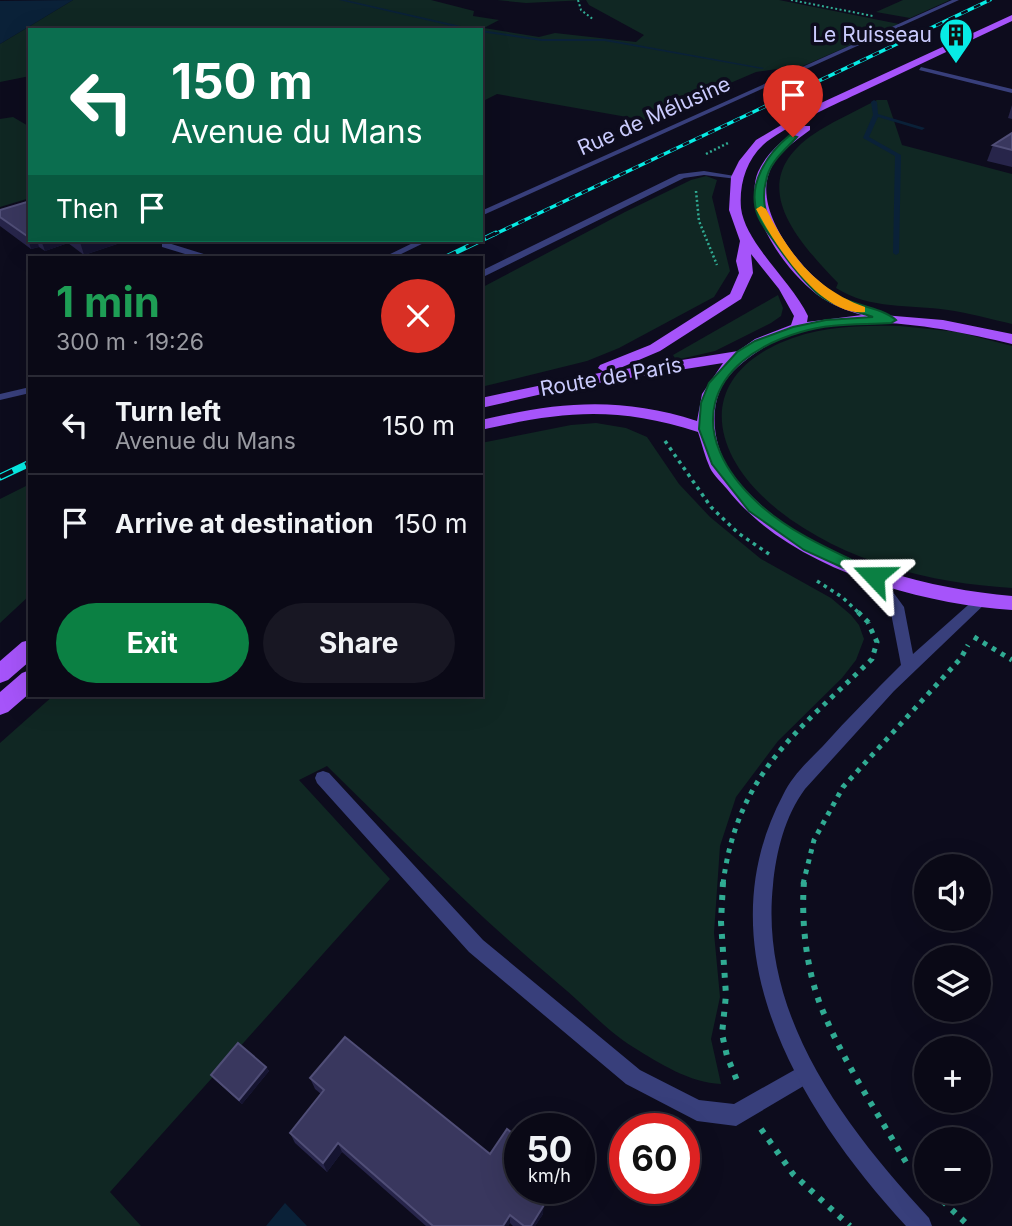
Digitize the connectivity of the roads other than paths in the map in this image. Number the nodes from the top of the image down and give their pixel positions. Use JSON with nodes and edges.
{"nodes":[{"id":1,"x":956,"y":0,"type":"edge"},
{"id":2,"x":1012,"y":18,"type":"edge"},
{"id":3,"x":941,"y":53,"type":"junction"},
{"id":4,"x":921,"y":69,"type":"junction"},
{"id":5,"x":1012,"y":91,"type":"edge"},
{"id":6,"x":737,"y":177,"type":"junction"},
{"id":7,"x":483,"y":213,"type":"edge"},
{"id":8,"x":747,"y":241,"type":"junction"},
{"id":9,"x":170,"y":242,"type":"edge"},
{"id":10,"x":422,"y":242,"type":"edge"},
{"id":11,"x":201,"y":256,"type":"edge"},
{"id":12,"x":390,"y":256,"type":"edge"},
{"id":13,"x":483,"y":274,"type":"edge"},
{"id":14,"x":891,"y":320,"type":"junction"},
{"id":15,"x":797,"y":329,"type":"junction"},
{"id":16,"x":1012,"y":339,"type":"edge"},
{"id":17,"x":741,"y":355,"type":"junction"},
{"id":18,"x":573,"y":382,"type":"junction"},
{"id":19,"x":28,"y":390,"type":"edge"},
{"id":20,"x":0,"y":397,"type":"edge"},
{"id":21,"x":483,"y":403,"type":"edge"},
{"id":22,"x":483,"y":425,"type":"edge"},
{"id":23,"x":705,"y":429,"type":"junction"},
{"id":24,"x":874,"y":576,"type":"junction"},
{"id":25,"x":981,"y":601,"type":"junction"},
{"id":26,"x":1012,"y":603,"type":"edge"},
{"id":27,"x":28,"y":650,"type":"edge"},
{"id":28,"x":908,"y":665,"type":"junction"},
{"id":29,"x":0,"y":674,"type":"edge"},
{"id":30,"x":28,"y":681,"type":"edge"},
{"id":31,"x":0,"y":706,"type":"edge"},
{"id":32,"x":323,"y":778,"type":"dead end"},
{"id":33,"x":805,"y":1074,"type":"junction"},
{"id":34,"x":921,"y":1226,"type":"edge"}],
"edges":[{"from":1,"to":7,"type":"street","name":"Rue de Mélusine"},
{"from":2,"to":3,"type":"main road"},
{"from":3,"to":4,"type":"main road"},
{"from":3,"to":6,"type":"main road"},
{"from":4,"to":5,"type":"street"},
{"from":4,"to":14,"type":"main road"},
{"from":6,"to":8,"type":"main road"},
{"from":6,"to":13,"type":"street"},
{"from":8,"to":15,"type":"main road"},
{"from":8,"to":18,"type":"main road"},
{"from":9,"to":11,"type":"street"},
{"from":10,"to":12,"type":"street"},
{"from":14,"to":15,"type":"main road"},
{"from":14,"to":16,"type":"main road"},
{"from":15,"to":17,"type":"main road"},
{"from":17,"to":18,"type":"main road","name":"Route de Paris"},
{"from":17,"to":23,"type":"main road"},
{"from":18,"to":21,"type":"main road","name":"Route de Paris"},
{"from":19,"to":20,"type":"street"},
{"from":22,"to":23,"type":"main road","name":"Route de Paris"},
{"from":23,"to":24,"type":"main road"},
{"from":24,"to":25,"type":"main road"},
{"from":24,"to":28,"type":"street"},
{"from":25,"to":26,"type":"main road"},
{"from":25,"to":28,"type":"street"},
{"from":27,"to":29,"type":"main road"},
{"from":28,"to":33,"type":"street"},
{"from":30,"to":31,"type":"main road"},
{"from":32,"to":33,"type":"street"},
{"from":33,"to":34,"type":"street"}]}
